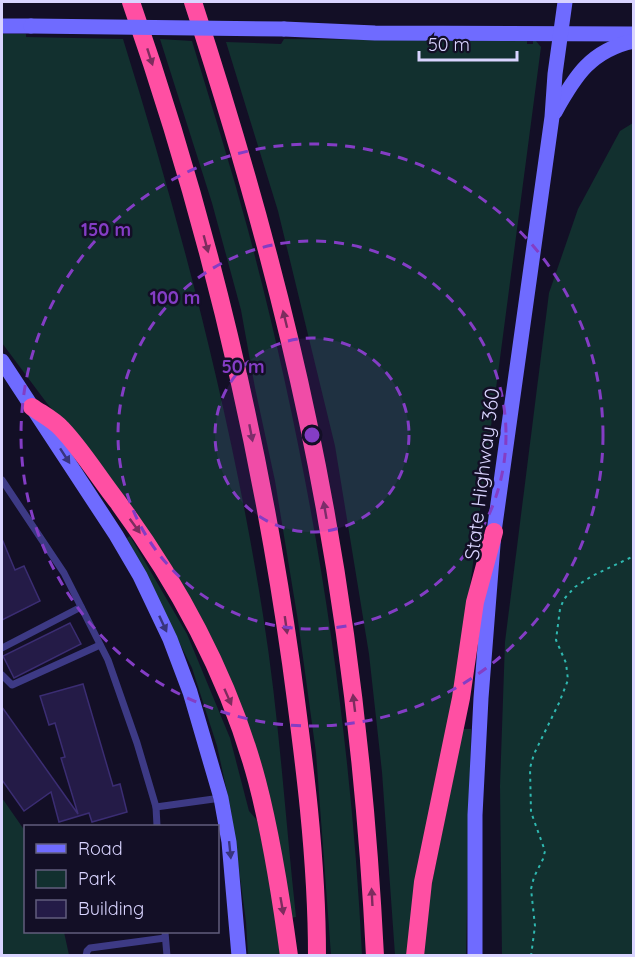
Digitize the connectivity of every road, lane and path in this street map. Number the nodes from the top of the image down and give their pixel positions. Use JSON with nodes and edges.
{"nodes":[{"id":1,"x":131,"y":2,"type":"edge"},
{"id":2,"x":193,"y":2,"type":"edge"},
{"id":3,"x":565,"y":2,"type":"edge"},
{"id":4,"x":2,"y":26,"type":"edge"},
{"id":5,"x":560,"y":34,"type":"junction"},
{"id":6,"x":633,"y":34,"type":"edge"},
{"id":7,"x":633,"y":41,"type":"edge"},
{"id":8,"x":552,"y":117,"type":"junction"},
{"id":9,"x":2,"y":361,"type":"edge"},
{"id":10,"x":33,"y":407,"type":"junction"},
{"id":11,"x":2,"y":480,"type":"edge"},
{"id":12,"x":494,"y":532,"type":"junction"},
{"id":13,"x":633,"y":556,"type":"edge"},
{"id":14,"x":81,"y":607,"type":"junction"},
{"id":15,"x":100,"y":645,"type":"junction"},
{"id":16,"x":2,"y":648,"type":"edge"},
{"id":17,"x":2,"y":675,"type":"edge"},
{"id":18,"x":221,"y":798,"type":"junction"},
{"id":19,"x":156,"y":807,"type":"junction"},
{"id":20,"x":157,"y":825,"type":"edge"},
{"id":21,"x":165,"y":935,"type":"edge"},
{"id":22,"x":86,"y":956,"type":"edge"},
{"id":23,"x":166,"y":956,"type":"edge"},
{"id":24,"x":239,"y":956,"type":"edge"},
{"id":25,"x":289,"y":956,"type":"edge"},
{"id":26,"x":317,"y":956,"type":"edge"},
{"id":27,"x":375,"y":956,"type":"edge"},
{"id":28,"x":415,"y":956,"type":"edge"},
{"id":29,"x":475,"y":956,"type":"edge"},
{"id":30,"x":531,"y":956,"type":"edge"}],
"edges":[{"from":1,"to":26,"type":"highway","one_way":true},
{"from":27,"to":2,"type":"highway","one_way":true},
{"from":3,"to":5,"type":"main road","name":"State Highway 360"},
{"from":4,"to":5,"type":"main road","bridge":true},
{"from":5,"to":6,"type":"main road"},
{"from":5,"to":8,"type":"main road","name":"State Highway 360"},
{"from":7,"to":8,"type":"main road"},
{"from":8,"to":12,"type":"main road","name":"State Highway 360"},
{"from":9,"to":10,"type":"main road"},
{"from":10,"to":18,"type":"main road","one_way":true},
{"from":10,"to":25,"type":"highway","one_way":true},
{"from":11,"to":14,"type":"lane"},
{"from":12,"to":28,"type":"highway"},
{"from":12,"to":29,"type":"main road","name":"State Highway 360"},
{"from":13,"to":30,"type":"path"},
{"from":14,"to":15,"type":"lane"},
{"from":14,"to":16,"type":"lane"},
{"from":15,"to":17,"type":"lane"},
{"from":15,"to":19,"type":"lane"},
{"from":18,"to":19,"type":"lane"},
{"from":18,"to":24,"type":"main road","one_way":true},
{"from":19,"to":20,"type":"lane"},
{"from":21,"to":22,"type":"lane"},
{"from":21,"to":23,"type":"lane"}]}
